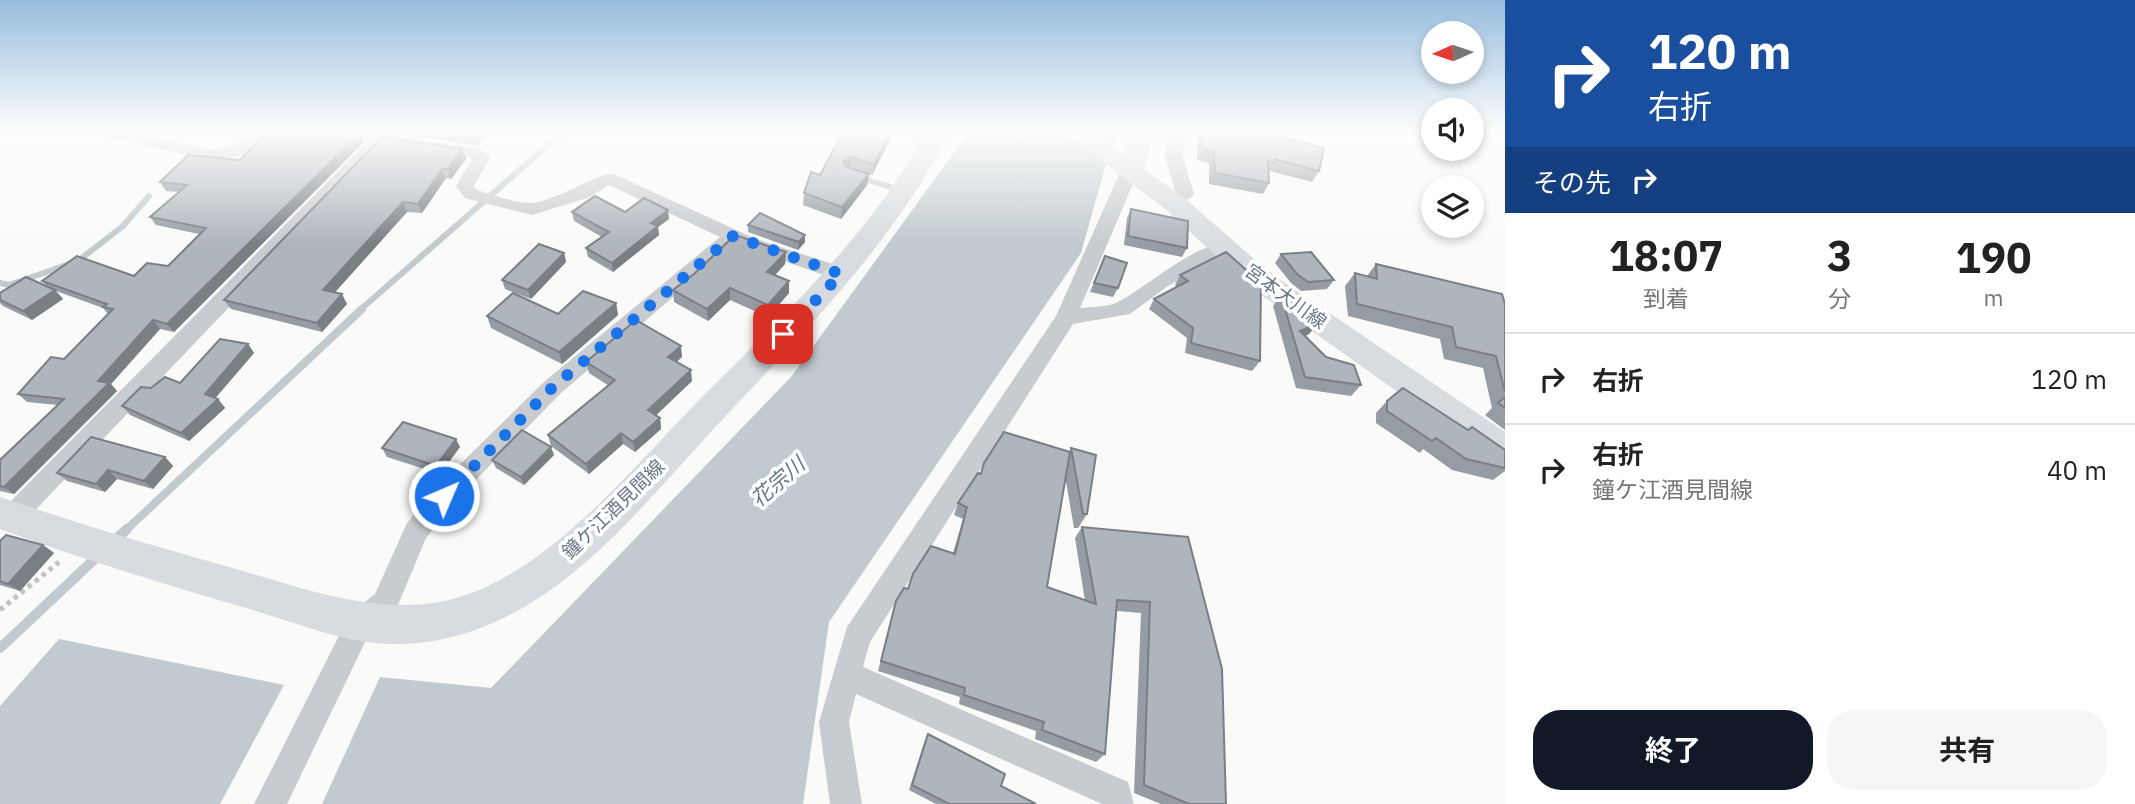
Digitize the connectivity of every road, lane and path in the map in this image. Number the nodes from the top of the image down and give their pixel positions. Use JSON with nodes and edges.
{"nodes":[{"id":1,"x":350,"y":170,"type":"edge"},
{"id":2,"x":474,"y":170,"type":"edge"},
{"id":3,"x":914,"y":170,"type":"edge"},
{"id":4,"x":1123,"y":170,"type":"edge"},
{"id":5,"x":1129,"y":170,"type":"edge"},
{"id":6,"x":1178,"y":170,"type":"edge"},
{"id":7,"x":849,"y":174,"type":"edge"},
{"id":8,"x":904,"y":191,"type":"junction"},
{"id":9,"x":1185,"y":194,"type":"dead end"},
{"id":10,"x":494,"y":202,"type":"joint"},
{"id":11,"x":733,"y":236,"type":"junction"},
{"id":12,"x":1222,"y":249,"type":"junction"},
{"id":13,"x":841,"y":274,"type":"junction"},
{"id":14,"x":1066,"y":318,"type":"junction"},
{"id":15,"x":1505,"y":450,"type":"edge"},
{"id":16,"x":6,"y":515,"type":"edge"},
{"id":17,"x":95,"y":546,"type":"junction"},
{"id":18,"x":0,"y":610,"type":"edge"},
{"id":19,"x":360,"y":624,"type":"junction"},
{"id":20,"x":861,"y":681,"type":"dead end"},
{"id":21,"x":270,"y":804,"type":"edge"},
{"id":22,"x":846,"y":804,"type":"edge"},
{"id":23,"x":1118,"y":804,"type":"edge"}],
"edges":[{"from":1,"to":16,"type":"street"},
{"from":2,"to":10,"type":"street"},
{"from":3,"to":8,"type":"main road","name":"鐘ケ江酒見間線"},
{"from":4,"to":14,"type":"street"},
{"from":5,"to":12,"type":"main road","name":"宮本大川線"},
{"from":6,"to":9,"type":"street"},
{"from":7,"to":8,"type":"lane"},
{"from":8,"to":13,"type":"main road","name":"鐘ケ江酒見間線"},
{"from":10,"to":11,"type":"street"},
{"from":11,"to":13,"type":"street"},
{"from":11,"to":19,"type":"street"},
{"from":12,"to":14,"type":"street"},
{"from":12,"to":15,"type":"main road","name":"宮本大川線"},
{"from":13,"to":19,"type":"main road","name":"鐘ケ江酒見間線"},
{"from":14,"to":22,"type":"street"},
{"from":16,"to":17,"type":"main road","name":"鐘ケ江酒見間線"},
{"from":17,"to":18,"type":"path"},
{"from":17,"to":19,"type":"main road","name":"鐘ケ江酒見間線"},
{"from":19,"to":21,"type":"street"},
{"from":20,"to":23,"type":"street"}]}
